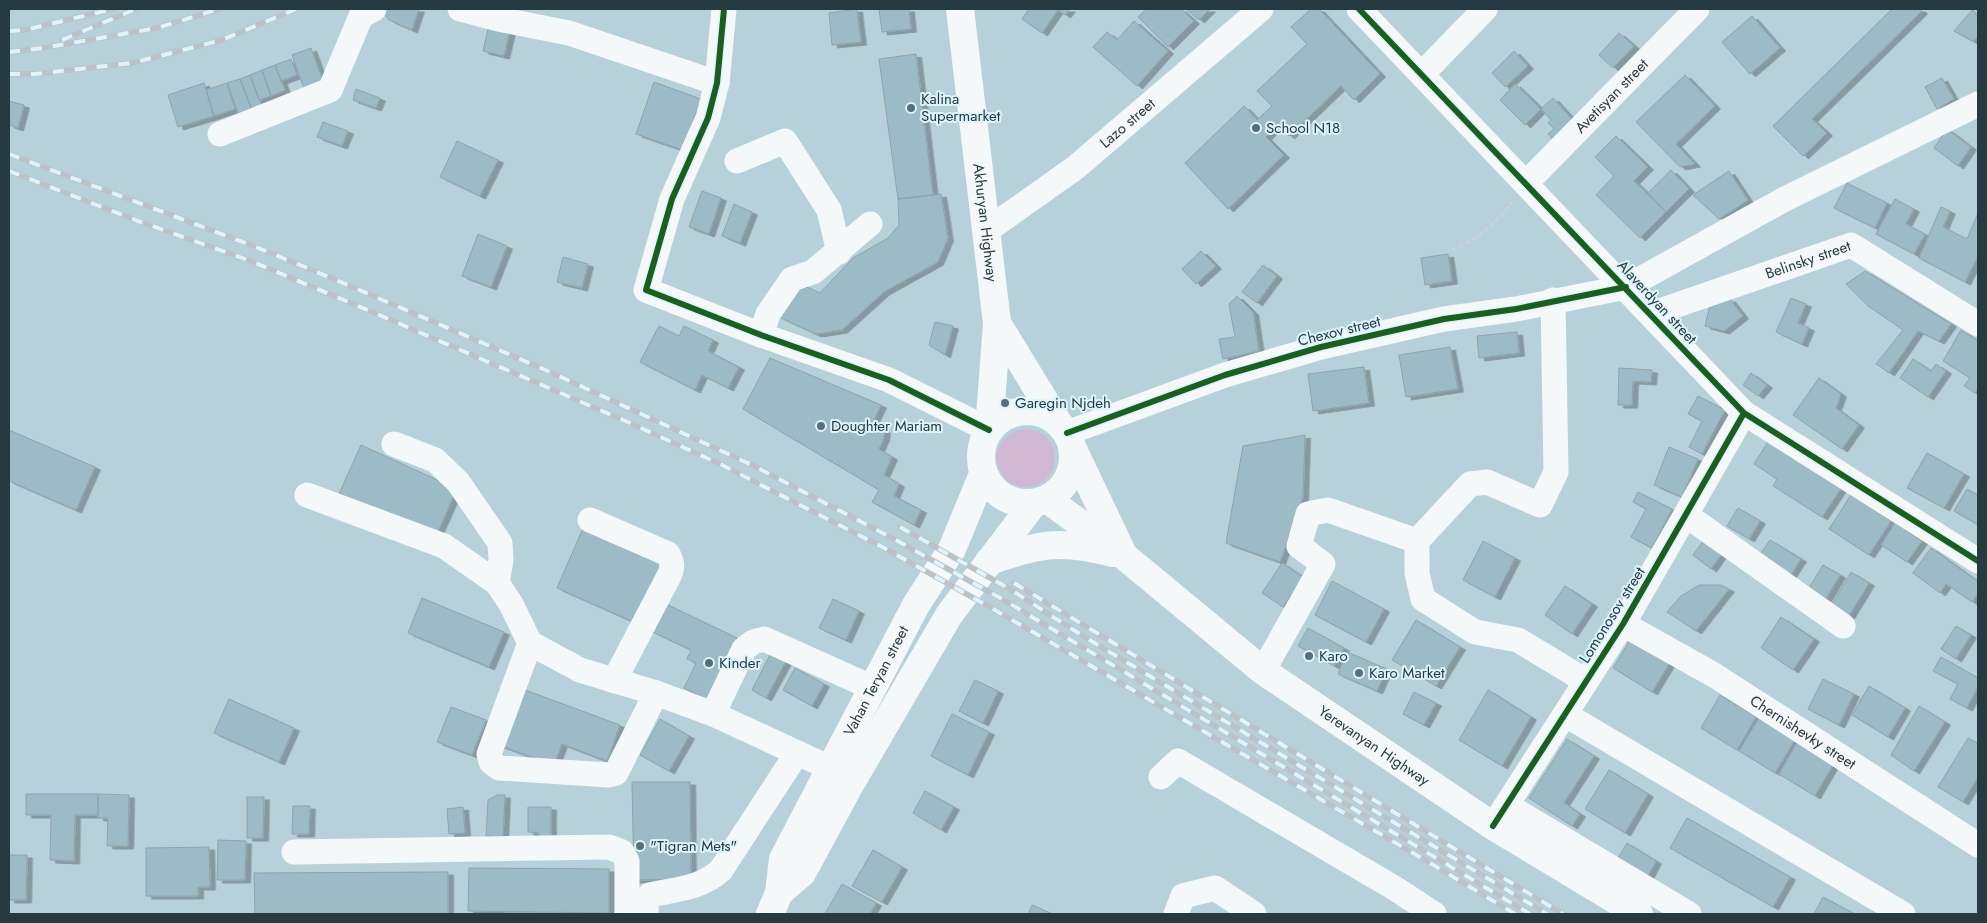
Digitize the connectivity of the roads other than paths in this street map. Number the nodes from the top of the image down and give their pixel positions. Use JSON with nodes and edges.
{"nodes":[{"id":1,"x":374,"y":9,"type":"edge"},
{"id":2,"x":460,"y":9,"type":"edge"},
{"id":3,"x":724,"y":9,"type":"edge"},
{"id":4,"x":960,"y":9,"type":"edge"},
{"id":5,"x":1261,"y":9,"type":"edge"},
{"id":6,"x":1359,"y":9,"type":"edge"},
{"id":7,"x":1485,"y":9,"type":"edge"},
{"id":8,"x":1687,"y":12,"type":"edge"},
{"id":9,"x":1422,"y":74,"type":"junction"},
{"id":10,"x":716,"y":83,"type":"junction"},
{"id":11,"x":1978,"y":104,"type":"edge"},
{"id":12,"x":220,"y":134,"type":"dead end"},
{"id":13,"x":737,"y":161,"type":"dead end"},
{"id":14,"x":1526,"y":184,"type":"junction"},
{"id":15,"x":870,"y":224,"type":"dead end"},
{"id":16,"x":986,"y":231,"type":"junction"},
{"id":17,"x":839,"y":252,"type":"junction"},
{"id":18,"x":1626,"y":287,"type":"junction"},
{"id":19,"x":1552,"y":300,"type":"junction"},
{"id":20,"x":1651,"y":314,"type":"junction"},
{"id":21,"x":997,"y":323,"type":"junction"},
{"id":22,"x":1978,"y":324,"type":"edge"},
{"id":23,"x":761,"y":335,"type":"junction"},
{"id":24,"x":1744,"y":413,"type":"junction"},
{"id":25,"x":989,"y":430,"type":"junction"},
{"id":26,"x":1065,"y":434,"type":"junction"},
{"id":27,"x":394,"y":444,"type":"dead end"},
{"id":28,"x":983,"y":474,"type":"junction"},
{"id":29,"x":307,"y":495,"type":"dead end"},
{"id":30,"x":1040,"y":502,"type":"junction"},
{"id":31,"x":1686,"y":515,"type":"junction"},
{"id":32,"x":590,"y":520,"type":"dead end"},
{"id":33,"x":1417,"y":541,"type":"junction"},
{"id":34,"x":1124,"y":556,"type":"junction"},
{"id":35,"x":989,"y":561,"type":"junction"},
{"id":36,"x":1978,"y":561,"type":"edge"},
{"id":37,"x":497,"y":583,"type":"junction"},
{"id":38,"x":1624,"y":624,"type":"junction"},
{"id":39,"x":1843,"y":626,"type":"dead end"},
{"id":40,"x":530,"y":643,"type":"junction"},
{"id":41,"x":1263,"y":671,"type":"junction"},
{"id":42,"x":614,"y":681,"type":"junction"},
{"id":43,"x":1586,"y":681,"type":"junction"},
{"id":44,"x":873,"y":688,"type":"junction"},
{"id":45,"x":656,"y":693,"type":"junction"},
{"id":46,"x":713,"y":714,"type":"junction"},
{"id":47,"x":1566,"y":715,"type":"junction"},
{"id":48,"x":797,"y":753,"type":"junction"},
{"id":49,"x":830,"y":768,"type":"junction"},
{"id":50,"x":1161,"y":777,"type":"dead end"},
{"id":51,"x":1501,"y":816,"type":"junction"},
{"id":52,"x":1978,"y":844,"type":"edge"},
{"id":53,"x":294,"y":852,"type":"dead end"},
{"id":54,"x":775,"y":904,"type":"edge"},
{"id":55,"x":627,"y":914,"type":"edge"},
{"id":56,"x":646,"y":914,"type":"edge"},
{"id":57,"x":1176,"y":914,"type":"edge"},
{"id":58,"x":1254,"y":914,"type":"edge"},
{"id":59,"x":1434,"y":914,"type":"edge"},
{"id":60,"x":1639,"y":914,"type":"edge"},
{"id":61,"x":1689,"y":914,"type":"edge"},
{"id":62,"x":1903,"y":914,"type":"edge"}],
"edges":[{"from":1,"to":12,"type":"street"},
{"from":2,"to":10,"type":"street"},
{"from":3,"to":10,"type":"street"},
{"from":4,"to":16,"type":"main road","name":"Akhuryan Highway"},
{"from":5,"to":16,"type":"street","name":"Lazo street"},
{"from":6,"to":9,"type":"street","name":"Alaverdyan street"},
{"from":7,"to":9,"type":"street"},
{"from":8,"to":14,"type":"street","name":"Avetisyan street"},
{"from":9,"to":14,"type":"street","name":"Alaverdyan street"},
{"from":10,"to":23,"type":"street"},
{"from":11,"to":18,"type":"street","name":"Chexov street"},
{"from":13,"to":17,"type":"street"},
{"from":14,"to":18,"type":"street","name":"Alaverdyan street"},
{"from":15,"to":17,"type":"street"},
{"from":16,"to":21,"type":"main road","name":"Akhuryan Highway"},
{"from":17,"to":23,"type":"street"},
{"from":18,"to":19,"type":"street","name":"Chexov street"},
{"from":18,"to":20,"type":"street","name":"Alaverdyan street"},
{"from":19,"to":26,"type":"street","name":"Chexov street"},
{"from":19,"to":33,"type":"street"},
{"from":20,"to":22,"type":"street","name":"Belinsky street"},
{"from":20,"to":24,"type":"street","name":"Alaverdyan street"},
{"from":21,"to":25,"type":"main road"},
{"from":21,"to":26,"type":"main road","name":"Akhuryan Highway"},
{"from":23,"to":25,"type":"street"},
{"from":24,"to":31,"type":"street","name":"Lomonosov street"},
{"from":24,"to":36,"type":"street","name":"Alaverdyan street"},
{"from":25,"to":26,"type":"main road"},
{"from":25,"to":28,"type":"main road"},
{"from":26,"to":30,"type":"main road"},
{"from":26,"to":34,"type":"main road","name":"Yerevanyan Highway"},
{"from":27,"to":37,"type":"street"},
{"from":28,"to":30,"type":"main road"},
{"from":28,"to":44,"type":"main road","name":"Vahan Teryan street"},
{"from":29,"to":37,"type":"street"},
{"from":30,"to":34,"type":"main road","name":"Yerevanyan Highway"},
{"from":30,"to":35,"type":"main road","name":"Vahan Teryan street"},
{"from":31,"to":38,"type":"street","name":"Lomonosov street"},
{"from":31,"to":39,"type":"street"},
{"from":32,"to":42,"type":"street"},
{"from":33,"to":41,"type":"street"},
{"from":33,"to":43,"type":"street"},
{"from":34,"to":35,"type":"main road"},
{"from":34,"to":41,"type":"main road","name":"Yerevanyan Highway"},
{"from":35,"to":54,"type":"main road","name":"Vahan Teryan street"},
{"from":37,"to":40,"type":"street"},
{"from":38,"to":43,"type":"street","name":"Lomonosov street"},
{"from":38,"to":52,"type":"street","name":"Chernishevky street"},
{"from":40,"to":42,"type":"street"},
{"from":40,"to":45,"type":"street"},
{"from":41,"to":51,"type":"main road","name":"Yerevanyan Highway"},
{"from":42,"to":45,"type":"street"},
{"from":43,"to":47,"type":"street","name":"Lomonosov street"},
{"from":44,"to":46,"type":"street"},
{"from":44,"to":49,"type":"main road","name":"Vahan Teryan street"},
{"from":45,"to":46,"type":"street"},
{"from":46,"to":48,"type":"street"},
{"from":47,"to":51,"type":"street","name":"Lomonosov street"},
{"from":47,"to":62,"type":"street"},
{"from":48,"to":49,"type":"street"},
{"from":48,"to":56,"type":"street"},
{"from":49,"to":54,"type":"main road","name":"Vahan Teryan street"},
{"from":50,"to":59,"type":"street"},
{"from":51,"to":60,"type":"main road","name":"Yerevanyan Highway"},
{"from":51,"to":61,"type":"street"},
{"from":53,"to":55,"type":"street"},
{"from":57,"to":58,"type":"street"}]}
